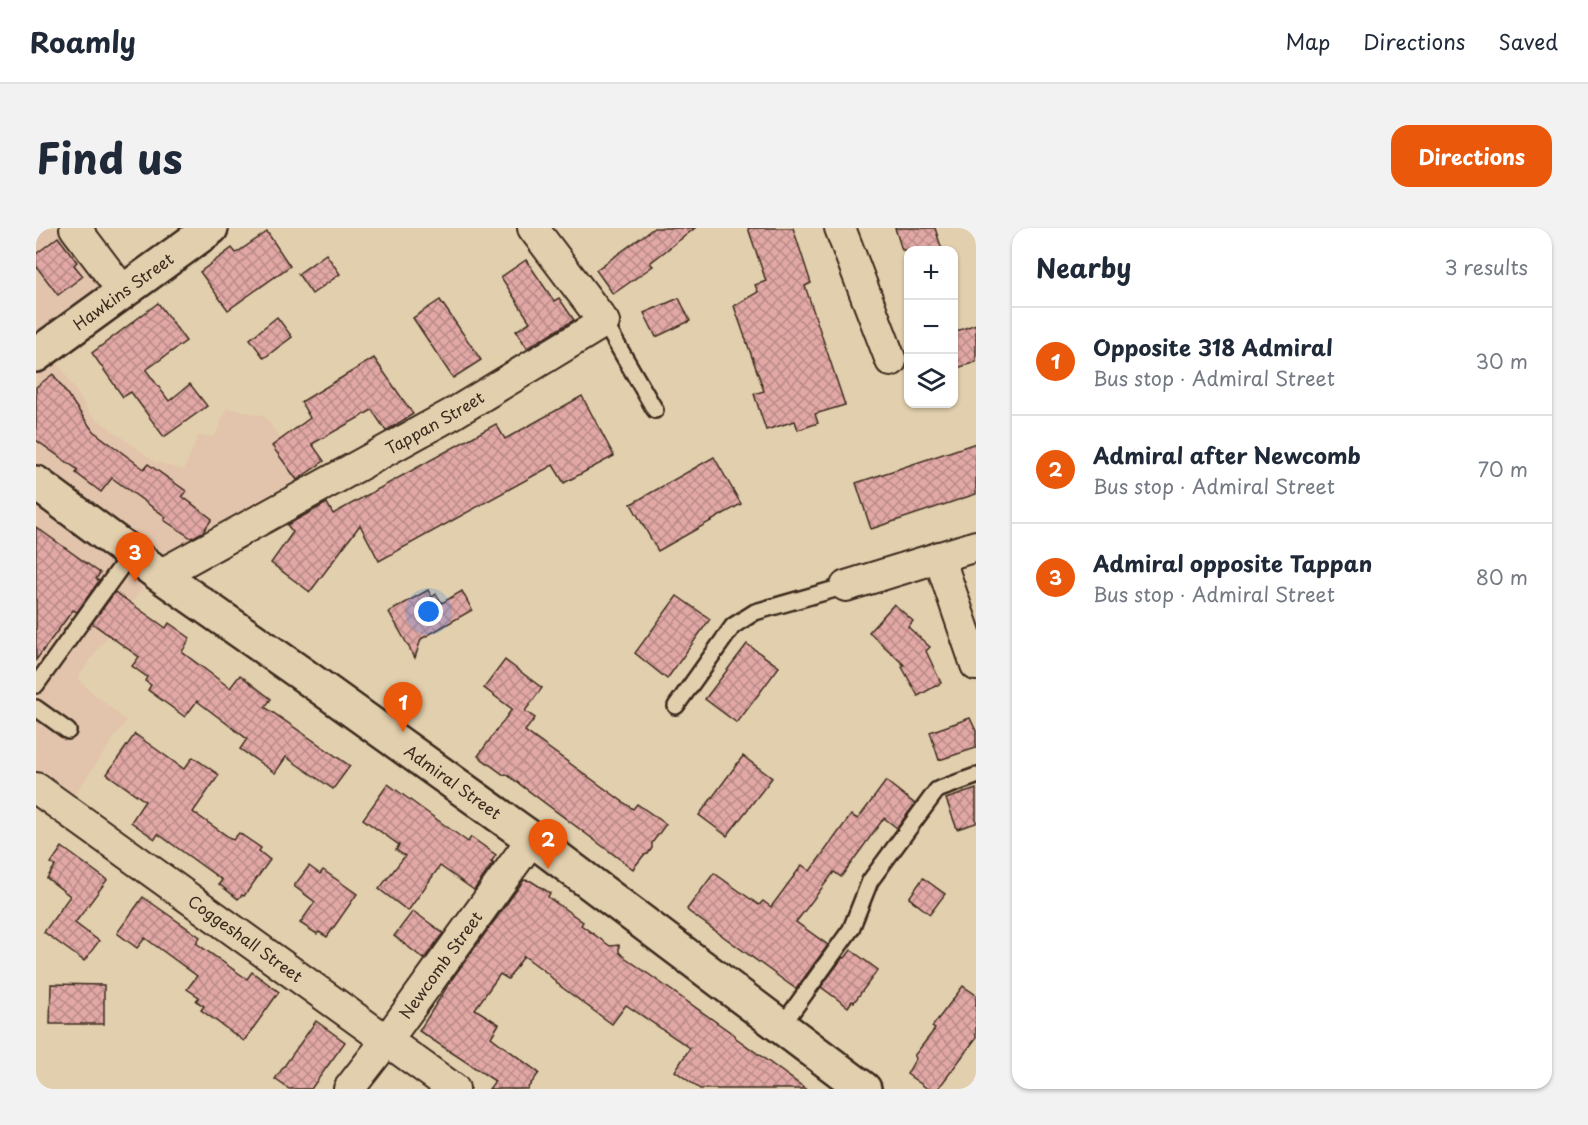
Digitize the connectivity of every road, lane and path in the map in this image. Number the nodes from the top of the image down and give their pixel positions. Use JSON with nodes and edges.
{"nodes":[{"id":1,"x":75,"y":228,"type":"edge"},
{"id":2,"x":211,"y":228,"type":"edge"},
{"id":3,"x":533,"y":228,"type":"edge"},
{"id":4,"x":840,"y":228,"type":"edge"},
{"id":5,"x":122,"y":291,"type":"junction"},
{"id":6,"x":604,"y":322,"type":"junction"},
{"id":7,"x":40,"y":344,"type":"edge"},
{"id":8,"x":891,"y":361,"type":"dead end"},
{"id":9,"x":654,"y":410,"type":"dead end"},
{"id":10,"x":36,"y":483,"type":"edge"},
{"id":11,"x":976,"y":546,"type":"edge"},
{"id":12,"x":130,"y":553,"type":"junction"},
{"id":13,"x":939,"y":557,"type":"junction"},
{"id":14,"x":160,"y":575,"type":"junction"},
{"id":15,"x":846,"y":586,"type":"joint"},
{"id":16,"x":976,"y":665,"type":"edge"},
{"id":17,"x":36,"y":685,"type":"edge"},
{"id":18,"x":676,"y":706,"type":"dead end"},
{"id":19,"x":36,"y":708,"type":"edge"},
{"id":20,"x":68,"y":731,"type":"dead end"},
{"id":21,"x":976,"y":776,"type":"edge"},
{"id":22,"x":36,"y":788,"type":"edge"},
{"id":23,"x":532,"y":839,"type":"junction"},
{"id":24,"x":781,"y":1027,"type":"junction"},
{"id":25,"x":387,"y":1040,"type":"junction"},
{"id":26,"x":349,"y":1089,"type":"edge"},
{"id":27,"x":454,"y":1089,"type":"edge"},
{"id":28,"x":864,"y":1089,"type":"edge"}],
"edges":[{"from":1,"to":5,"type":"street"},
{"from":2,"to":5,"type":"main road","name":"Hawkins Street"},
{"from":3,"to":6,"type":"street"},
{"from":4,"to":8,"type":"street"},
{"from":5,"to":7,"type":"main road","name":"Hawkins Street"},
{"from":6,"to":9,"type":"lane"},
{"from":6,"to":14,"type":"street","name":"Tappan Street"},
{"from":10,"to":12,"type":"main road","name":"Admiral Street"},
{"from":11,"to":13,"type":"street"},
{"from":12,"to":14,"type":"main road","name":"Admiral Street"},
{"from":12,"to":17,"type":"lane"},
{"from":13,"to":15,"type":"street"},
{"from":13,"to":16,"type":"street"},
{"from":14,"to":23,"type":"main road","name":"Admiral Street"},
{"from":15,"to":18,"type":"lane"},
{"from":19,"to":20,"type":"lane"},
{"from":21,"to":24,"type":"lane"},
{"from":22,"to":25,"type":"street","name":"Coggeshall Street"},
{"from":23,"to":24,"type":"main road","name":"Admiral Street"},
{"from":23,"to":25,"type":"street","name":"Newcomb Street"},
{"from":24,"to":28,"type":"main road","name":"Admiral Street"},
{"from":25,"to":26,"type":"street","name":"Newcomb Street"},
{"from":25,"to":27,"type":"street","name":"Coggeshall Street"}]}
